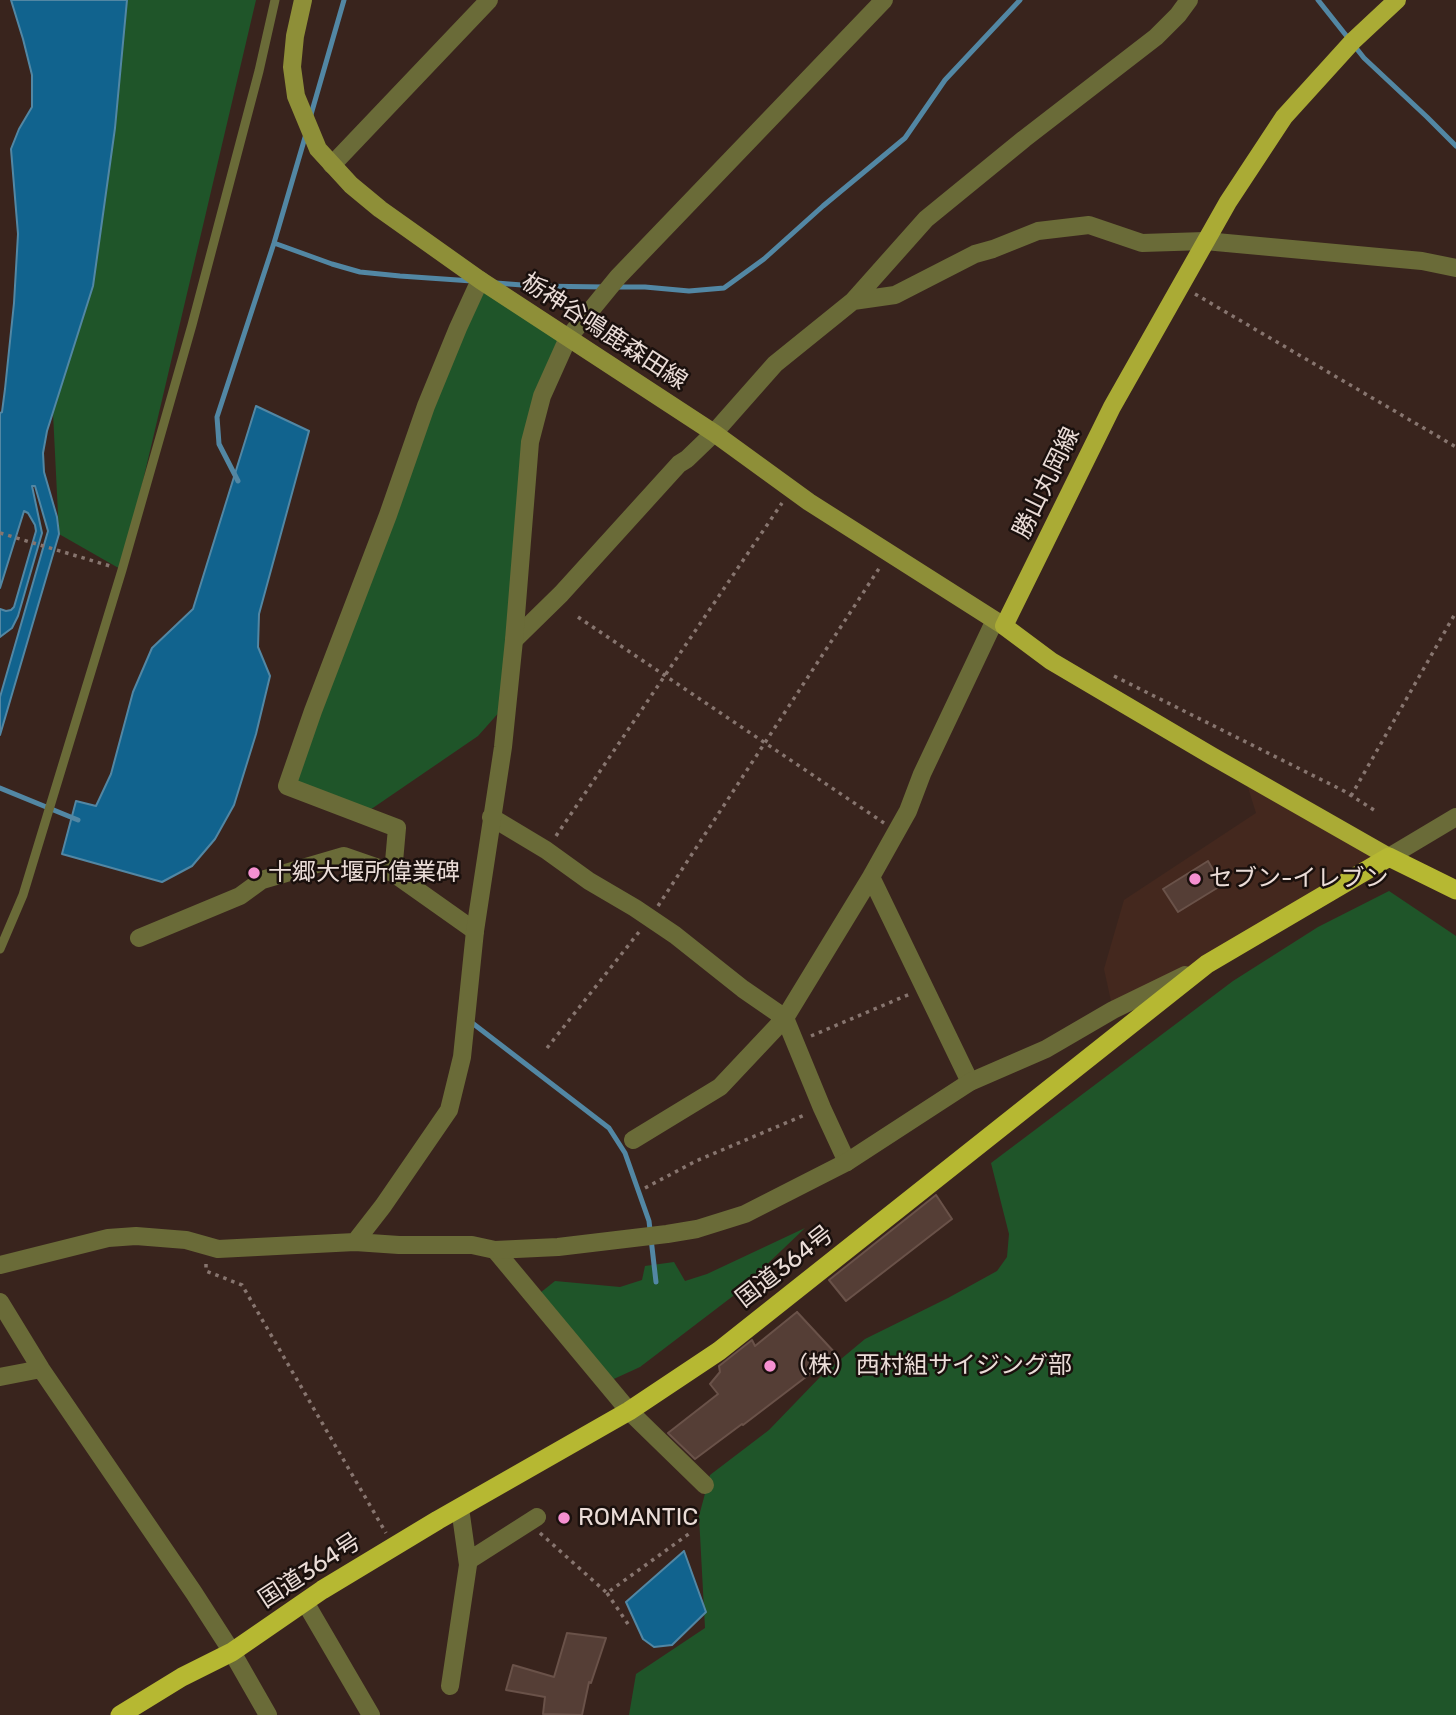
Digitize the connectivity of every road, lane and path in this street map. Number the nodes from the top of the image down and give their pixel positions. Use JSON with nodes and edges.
{"nodes":[{"id":1,"x":275,"y":0,"type":"edge"},
{"id":2,"x":303,"y":0,"type":"edge"},
{"id":3,"x":489,"y":0,"type":"edge"},
{"id":4,"x":884,"y":0,"type":"edge"},
{"id":5,"x":1189,"y":0,"type":"edge"},
{"id":6,"x":1396,"y":0,"type":"edge"},
{"id":7,"x":331,"y":165,"type":"junction"},
{"id":8,"x":1205,"y":241,"type":"junction"},
{"id":9,"x":1456,"y":268,"type":"edge"},
{"id":10,"x":480,"y":281,"type":"junction"},
{"id":11,"x":1180,"y":285,"type":"junction"},
{"id":12,"x":853,"y":301,"type":"junction"},
{"id":13,"x":568,"y":338,"type":"junction"},
{"id":14,"x":714,"y":433,"type":"junction"},
{"id":15,"x":1456,"y":447,"type":"edge"},
{"id":16,"x":791,"y":490,"type":"junction"},
{"id":17,"x":0,"y":533,"type":"edge"},
{"id":18,"x":889,"y":554,"type":"junction"},
{"id":19,"x":122,"y":569,"type":"junction"},
{"id":20,"x":1456,"y":612,"type":"edge"},
{"id":21,"x":578,"y":617,"type":"dead end"},
{"id":22,"x":999,"y":624,"type":"junction"},
{"id":23,"x":514,"y":640,"type":"junction"},
{"id":24,"x":1114,"y":676,"type":"dead end"},
{"id":25,"x":1351,"y":796,"type":"junction"},
{"id":26,"x":1374,"y":810,"type":"dead end"},
{"id":27,"x":491,"y":817,"type":"junction"},
{"id":28,"x":1456,"y":817,"type":"edge"},
{"id":29,"x":897,"y":832,"type":"junction"},
{"id":30,"x":546,"y":850,"type":"junction"},
{"id":31,"x":1389,"y":857,"type":"junction"},
{"id":32,"x":393,"y":873,"type":"junction"},
{"id":33,"x":871,"y":877,"type":"junction"},
{"id":34,"x":1456,"y":890,"type":"edge"},
{"id":35,"x":650,"y":918,"type":"junction"},
{"id":36,"x":475,"y":931,"type":"junction"},
{"id":37,"x":139,"y":938,"type":"dead end"},
{"id":38,"x":0,"y":949,"type":"edge"},
{"id":39,"x":1207,"y":964,"type":"junction"},
{"id":40,"x":925,"y":988,"type":"junction"},
{"id":41,"x":785,"y":1018,"type":"junction"},
{"id":42,"x":795,"y":1043,"type":"junction"},
{"id":43,"x":547,"y":1048,"type":"dead end"},
{"id":44,"x":970,"y":1082,"type":"junction"},
{"id":45,"x":822,"y":1108,"type":"junction"},
{"id":46,"x":633,"y":1140,"type":"dead end"},
{"id":47,"x":847,"y":1162,"type":"junction"},
{"id":48,"x":645,"y":1188,"type":"dead end"},
{"id":49,"x":355,"y":1242,"type":"junction"},
{"id":50,"x":205,"y":1245,"type":"junction"},
{"id":51,"x":495,"y":1250,"type":"junction"},
{"id":52,"x":0,"y":1265,"type":"edge"},
{"id":53,"x":0,"y":1302,"type":"edge"},
{"id":54,"x":41,"y":1369,"type":"junction"},
{"id":55,"x":0,"y":1377,"type":"edge"},
{"id":56,"x":629,"y":1411,"type":"junction"},
{"id":57,"x":705,"y":1485,"type":"dead end"},
{"id":58,"x":460,"y":1508,"type":"junction"},
{"id":59,"x":533,"y":1520,"type":"joint"},
{"id":60,"x":691,"y":1533,"type":"dead end"},
{"id":61,"x":394,"y":1547,"type":"junction"},
{"id":62,"x":468,"y":1561,"type":"junction"},
{"id":63,"x":607,"y":1593,"type":"junction"},
{"id":64,"x":305,"y":1602,"type":"junction"},
{"id":65,"x":630,"y":1627,"type":"dead end"},
{"id":66,"x":232,"y":1652,"type":"junction"},
{"id":67,"x":450,"y":1686,"type":"dead end"},
{"id":68,"x":120,"y":1715,"type":"edge"},
{"id":69,"x":268,"y":1715,"type":"edge"},
{"id":70,"x":371,"y":1715,"type":"edge"}],
"edges":[{"from":1,"to":19,"type":"lane"},
{"from":2,"to":7,"type":"main road","name":"栃神谷鳴鹿森田線"},
{"from":3,"to":7,"type":"street"},
{"from":4,"to":13,"type":"street"},
{"from":5,"to":12,"type":"street"},
{"from":6,"to":8,"type":"main road","name":"勝山丸岡線"},
{"from":7,"to":10,"type":"main road","name":"栃神谷鳴鹿森田線"},
{"from":8,"to":9,"type":"street"},
{"from":8,"to":11,"type":"main road","name":"勝山丸岡線"},
{"from":8,"to":12,"type":"street"},
{"from":10,"to":13,"type":"main road","name":"栃神谷鳴鹿森田線"},
{"from":10,"to":32,"type":"street"},
{"from":11,"to":15,"type":"path"},
{"from":11,"to":22,"type":"main road","name":"勝山丸岡線"},
{"from":12,"to":14,"type":"street"},
{"from":13,"to":14,"type":"main road","name":"栃神谷鳴鹿森田線"},
{"from":13,"to":23,"type":"street"},
{"from":14,"to":16,"type":"main road","name":"栃神谷鳴鹿森田線"},
{"from":14,"to":23,"type":"street"},
{"from":16,"to":18,"type":"main road","name":"栃神谷鳴鹿森田線"},
{"from":16,"to":30,"type":"path"},
{"from":17,"to":19,"type":"path"},
{"from":18,"to":22,"type":"main road","name":"栃神谷鳴鹿森田線"},
{"from":18,"to":35,"type":"path"},
{"from":19,"to":38,"type":"lane"},
{"from":20,"to":25,"type":"path"},
{"from":21,"to":29,"type":"path"},
{"from":22,"to":29,"type":"street"},
{"from":22,"to":31,"type":"main road"},
{"from":23,"to":27,"type":"street"},
{"from":24,"to":25,"type":"path"},
{"from":25,"to":26,"type":"path"},
{"from":27,"to":30,"type":"street"},
{"from":27,"to":36,"type":"street"},
{"from":28,"to":31,"type":"street"},
{"from":29,"to":33,"type":"street"},
{"from":30,"to":35,"type":"street"},
{"from":31,"to":34,"type":"highway"},
{"from":31,"to":39,"type":"highway","name":"国道364号"},
{"from":32,"to":36,"type":"street"},
{"from":32,"to":37,"type":"street"},
{"from":33,"to":40,"type":"street"},
{"from":33,"to":41,"type":"street"},
{"from":35,"to":41,"type":"street"},
{"from":35,"to":43,"type":"path"},
{"from":36,"to":49,"type":"street"},
{"from":39,"to":44,"type":"street"},
{"from":39,"to":56,"type":"highway","name":"国道364号"},
{"from":40,"to":42,"type":"path"},
{"from":40,"to":44,"type":"street"},
{"from":41,"to":42,"type":"street"},
{"from":41,"to":46,"type":"street"},
{"from":42,"to":45,"type":"street"},
{"from":44,"to":47,"type":"street"},
{"from":45,"to":47,"type":"street"},
{"from":45,"to":48,"type":"path"},
{"from":47,"to":51,"type":"street"},
{"from":49,"to":50,"type":"street"},
{"from":49,"to":51,"type":"street"},
{"from":50,"to":52,"type":"street"},
{"from":50,"to":61,"type":"path"},
{"from":51,"to":56,"type":"street"},
{"from":53,"to":54,"type":"street"},
{"from":54,"to":55,"type":"street"},
{"from":54,"to":66,"type":"street"},
{"from":56,"to":57,"type":"street"},
{"from":56,"to":58,"type":"highway","name":"国道364号"},
{"from":58,"to":61,"type":"highway","name":"国道364号"},
{"from":58,"to":62,"type":"street"},
{"from":59,"to":62,"type":"street"},
{"from":59,"to":63,"type":"path"},
{"from":60,"to":63,"type":"path"},
{"from":61,"to":64,"type":"highway","name":"国道364号"},
{"from":62,"to":67,"type":"street"},
{"from":63,"to":65,"type":"path"},
{"from":64,"to":66,"type":"highway","name":"国道364号"},
{"from":64,"to":70,"type":"street"},
{"from":66,"to":68,"type":"highway","name":"国道364号"},
{"from":66,"to":69,"type":"street"}]}
